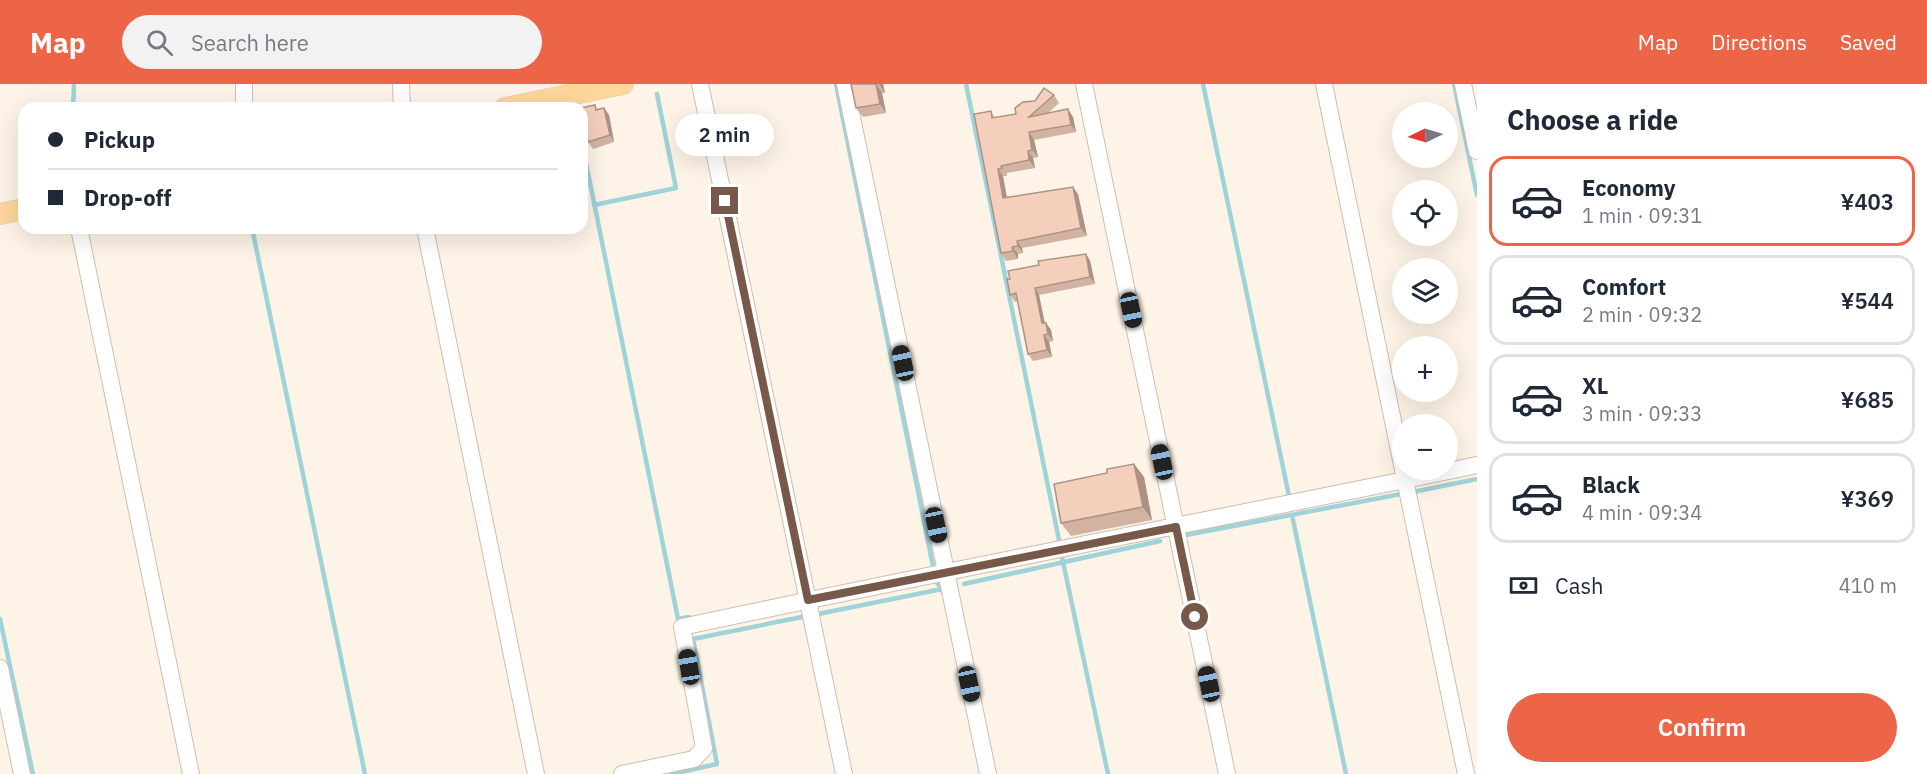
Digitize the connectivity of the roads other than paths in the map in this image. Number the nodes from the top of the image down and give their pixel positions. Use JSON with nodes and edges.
{"nodes":[{"id":1,"x":244,"y":84,"type":"edge"},
{"id":2,"x":401,"y":84,"type":"edge"},
{"id":3,"x":623,"y":84,"type":"edge"},
{"id":4,"x":700,"y":84,"type":"edge"},
{"id":5,"x":845,"y":84,"type":"edge"},
{"id":6,"x":1084,"y":84,"type":"edge"},
{"id":7,"x":1324,"y":84,"type":"edge"},
{"id":8,"x":1463,"y":84,"type":"edge"},
{"id":9,"x":244,"y":102,"type":"edge"},
{"id":10,"x":402,"y":102,"type":"edge"},
{"id":11,"x":534,"y":102,"type":"edge"},
{"id":12,"x":1477,"y":151,"type":"edge"},
{"id":13,"x":18,"y":210,"type":"edge"},
{"id":14,"x":0,"y":214,"type":"edge"},
{"id":15,"x":80,"y":234,"type":"edge"},
{"id":16,"x":426,"y":234,"type":"edge"},
{"id":17,"x":1392,"y":414,"type":"edge"},
{"id":18,"x":1477,"y":465,"type":"edge"},
{"id":19,"x":1458,"y":467,"type":"edge"},
{"id":20,"x":1392,"y":474,"type":"edge"},
{"id":21,"x":1406,"y":480,"type":"edge"},
{"id":22,"x":1176,"y":527,"type":"junction"},
{"id":23,"x":946,"y":572,"type":"junction"},
{"id":24,"x":808,"y":600,"type":"junction"},
{"id":25,"x":0,"y":668,"type":"edge"},
{"id":26,"x":22,"y":774,"type":"edge"},
{"id":27,"x":191,"y":774,"type":"edge"},
{"id":28,"x":536,"y":774,"type":"edge"},
{"id":29,"x":622,"y":774,"type":"edge"},
{"id":30,"x":844,"y":774,"type":"edge"},
{"id":31,"x":988,"y":774,"type":"edge"},
{"id":32,"x":1227,"y":774,"type":"edge"},
{"id":33,"x":1466,"y":774,"type":"edge"}],
"edges":[{"from":1,"to":9,"type":"street"},
{"from":2,"to":10,"type":"street"},
{"from":3,"to":11,"type":"main road"},
{"from":4,"to":24,"type":"street"},
{"from":5,"to":23,"type":"street"},
{"from":6,"to":22,"type":"street"},
{"from":7,"to":17,"type":"street"},
{"from":8,"to":12,"type":"street"},
{"from":13,"to":14,"type":"main road"},
{"from":15,"to":27,"type":"street"},
{"from":16,"to":28,"type":"street"},
{"from":18,"to":19,"type":"street"},
{"from":20,"to":22,"type":"street"},
{"from":21,"to":33,"type":"street"},
{"from":22,"to":23,"type":"street"},
{"from":22,"to":32,"type":"street"},
{"from":23,"to":24,"type":"street"},
{"from":23,"to":31,"type":"street"},
{"from":24,"to":29,"type":"street"},
{"from":24,"to":30,"type":"street"},
{"from":25,"to":26,"type":"street"}]}
